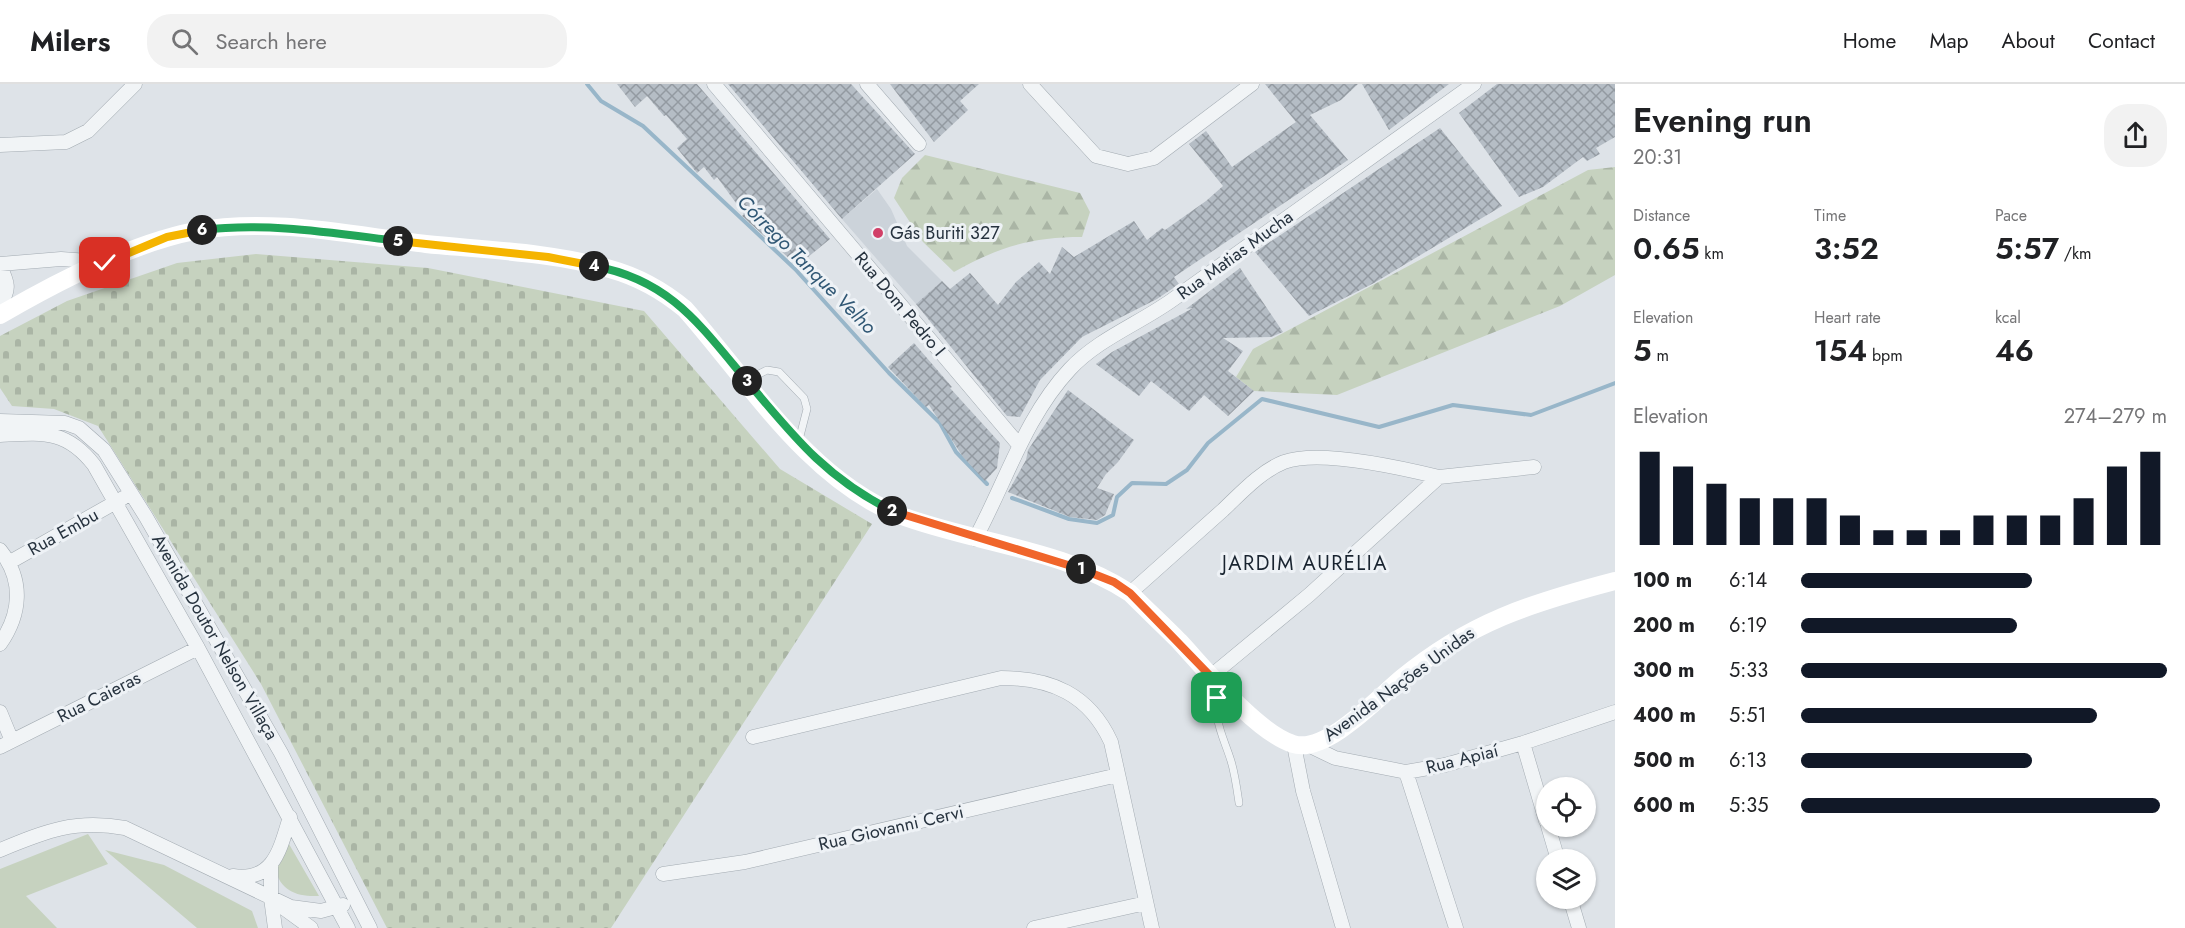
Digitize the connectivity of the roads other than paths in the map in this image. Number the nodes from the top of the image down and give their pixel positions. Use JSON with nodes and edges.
{"nodes":[{"id":1,"x":135,"y":84,"type":"edge"},
{"id":2,"x":714,"y":84,"type":"edge"},
{"id":3,"x":867,"y":84,"type":"edge"},
{"id":4,"x":1030,"y":84,"type":"edge"},
{"id":5,"x":1252,"y":84,"type":"edge"},
{"id":6,"x":1474,"y":84,"type":"edge"},
{"id":7,"x":919,"y":144,"type":"dead end"},
{"id":8,"x":0,"y":145,"type":"edge"},
{"id":9,"x":105,"y":263,"type":"junction"},
{"id":10,"x":0,"y":265,"type":"edge"},
{"id":11,"x":0,"y":303,"type":"edge"},
{"id":12,"x":0,"y":315,"type":"edge"},
{"id":13,"x":746,"y":380,"type":"junction"},
{"id":14,"x":0,"y":421,"type":"edge"},
{"id":15,"x":0,"y":435,"type":"edge"},
{"id":16,"x":798,"y":442,"type":"junction"},
{"id":17,"x":1019,"y":445,"type":"junction"},
{"id":18,"x":1534,"y":467,"type":"dead end"},
{"id":19,"x":1439,"y":477,"type":"junction"},
{"id":20,"x":131,"y":493,"type":"junction"},
{"id":21,"x":117,"y":502,"type":"junction"},
{"id":22,"x":975,"y":539,"type":"junction"},
{"id":23,"x":0,"y":550,"type":"edge"},
{"id":24,"x":10,"y":562,"type":"junction"},
{"id":25,"x":1615,"y":581,"type":"edge"},
{"id":26,"x":1130,"y":593,"type":"junction"},
{"id":27,"x":0,"y":644,"type":"edge"},
{"id":28,"x":198,"y":648,"type":"junction"},
{"id":29,"x":1216,"y":682,"type":"junction"},
{"id":30,"x":0,"y":711,"type":"edge"},
{"id":31,"x":1615,"y":712,"type":"edge"},
{"id":32,"x":753,"y":737,"type":"dead end"},
{"id":33,"x":1523,"y":743,"type":"junction"},
{"id":34,"x":6,"y":744,"type":"edge"},
{"id":35,"x":1301,"y":745,"type":"junction"},
{"id":36,"x":1406,"y":772,"type":"junction"},
{"id":37,"x":1118,"y":775,"type":"junction"},
{"id":38,"x":1536,"y":787,"type":"edge"},
{"id":39,"x":1239,"y":803,"type":"dead end"},
{"id":40,"x":290,"y":817,"type":"junction"},
{"id":41,"x":0,"y":850,"type":"edge"},
{"id":42,"x":271,"y":864,"type":"junction"},
{"id":43,"x":663,"y":874,"type":"dead end"},
{"id":44,"x":228,"y":876,"type":"junction"},
{"id":45,"x":353,"y":896,"type":"junction"},
{"id":46,"x":271,"y":898,"type":"junction"},
{"id":47,"x":1146,"y":903,"type":"junction"},
{"id":48,"x":336,"y":907,"type":"junction"},
{"id":49,"x":1573,"y":909,"type":"edge"},
{"id":50,"x":294,"y":916,"type":"junction"},
{"id":51,"x":367,"y":925,"type":"edge"},
{"id":52,"x":277,"y":928,"type":"edge"},
{"id":53,"x":311,"y":928,"type":"edge"},
{"id":54,"x":348,"y":928,"type":"edge"},
{"id":55,"x":1034,"y":928,"type":"edge"},
{"id":56,"x":1152,"y":928,"type":"edge"},
{"id":57,"x":1343,"y":928,"type":"edge"},
{"id":58,"x":1456,"y":928,"type":"edge"},
{"id":59,"x":1579,"y":928,"type":"edge"}],
"edges":[{"from":1,"to":8,"type":"street"},
{"from":2,"to":17,"type":"street","name":"Rua Dom Pedro I"},
{"from":3,"to":7,"type":"street"},
{"from":4,"to":5,"type":"street"},
{"from":6,"to":17,"type":"street","name":"Rua Matias Mucha"},
{"from":9,"to":10,"type":"street"},
{"from":9,"to":12,"type":"street"},
{"from":9,"to":13,"type":"street"},
{"from":10,"to":11,"type":"street"},
{"from":13,"to":16,"type":"street"},
{"from":13,"to":16,"type":"lane"},
{"from":14,"to":20,"type":"street","name":"Avenida Doutor Nelson Villaça"},
{"from":15,"to":21,"type":"street","name":"Avenida Doutor Nelson Villaça"},
{"from":16,"to":22,"type":"street"},
{"from":17,"to":22,"type":"street"},
{"from":18,"to":19,"type":"street"},
{"from":19,"to":26,"type":"street"},
{"from":19,"to":29,"type":"street"},
{"from":20,"to":21,"type":"street","name":"Rua Embu"},
{"from":20,"to":45,"type":"street","name":"Avenida Doutor Nelson Villaça"},
{"from":21,"to":24,"type":"street","name":"Rua Embu"},
{"from":21,"to":28,"type":"street","name":"Avenida Doutor Nelson Villaça"},
{"from":22,"to":26,"type":"street"},
{"from":23,"to":24,"type":"street"},
{"from":24,"to":27,"type":"street"},
{"from":25,"to":35,"type":"street","name":"Avenida Nações Unidas"},
{"from":26,"to":29,"type":"street"},
{"from":28,"to":34,"type":"street","name":"Rua Caieras"},
{"from":28,"to":40,"type":"street","name":"Avenida Doutor Nelson Villaça"},
{"from":29,"to":35,"type":"street"},
{"from":29,"to":39,"type":"lane"},
{"from":30,"to":34,"type":"street"},
{"from":31,"to":33,"type":"street","name":"Rua Apiaí"},
{"from":32,"to":37,"type":"street"},
{"from":33,"to":36,"type":"street","name":"Rua Apiaí"},
{"from":33,"to":38,"type":"street"},
{"from":35,"to":36,"type":"street","name":"Rua Apiaí"},
{"from":35,"to":57,"type":"street"},
{"from":36,"to":58,"type":"street"},
{"from":37,"to":43,"type":"street","name":"Rua Giovanni Cervi"},
{"from":37,"to":47,"type":"street"},
{"from":40,"to":42,"type":"street"},
{"from":40,"to":48,"type":"street","name":"Avenida Doutor Nelson Villaça"},
{"from":41,"to":44,"type":"street"},
{"from":42,"to":44,"type":"street"},
{"from":42,"to":46,"type":"street"},
{"from":44,"to":46,"type":"street"},
{"from":45,"to":48,"type":"street"},
{"from":45,"to":51,"type":"street","name":"Avenida Doutor Nelson Villaça"},
{"from":46,"to":48,"type":"street"},
{"from":46,"to":50,"type":"street"},
{"from":46,"to":52,"type":"street"},
{"from":47,"to":55,"type":"street"},
{"from":47,"to":56,"type":"street"},
{"from":48,"to":54,"type":"street","name":"Avenida Doutor Nelson Villaça"},
{"from":49,"to":59,"type":"street"},
{"from":50,"to":52,"type":"street"},
{"from":50,"to":53,"type":"street"}]}
